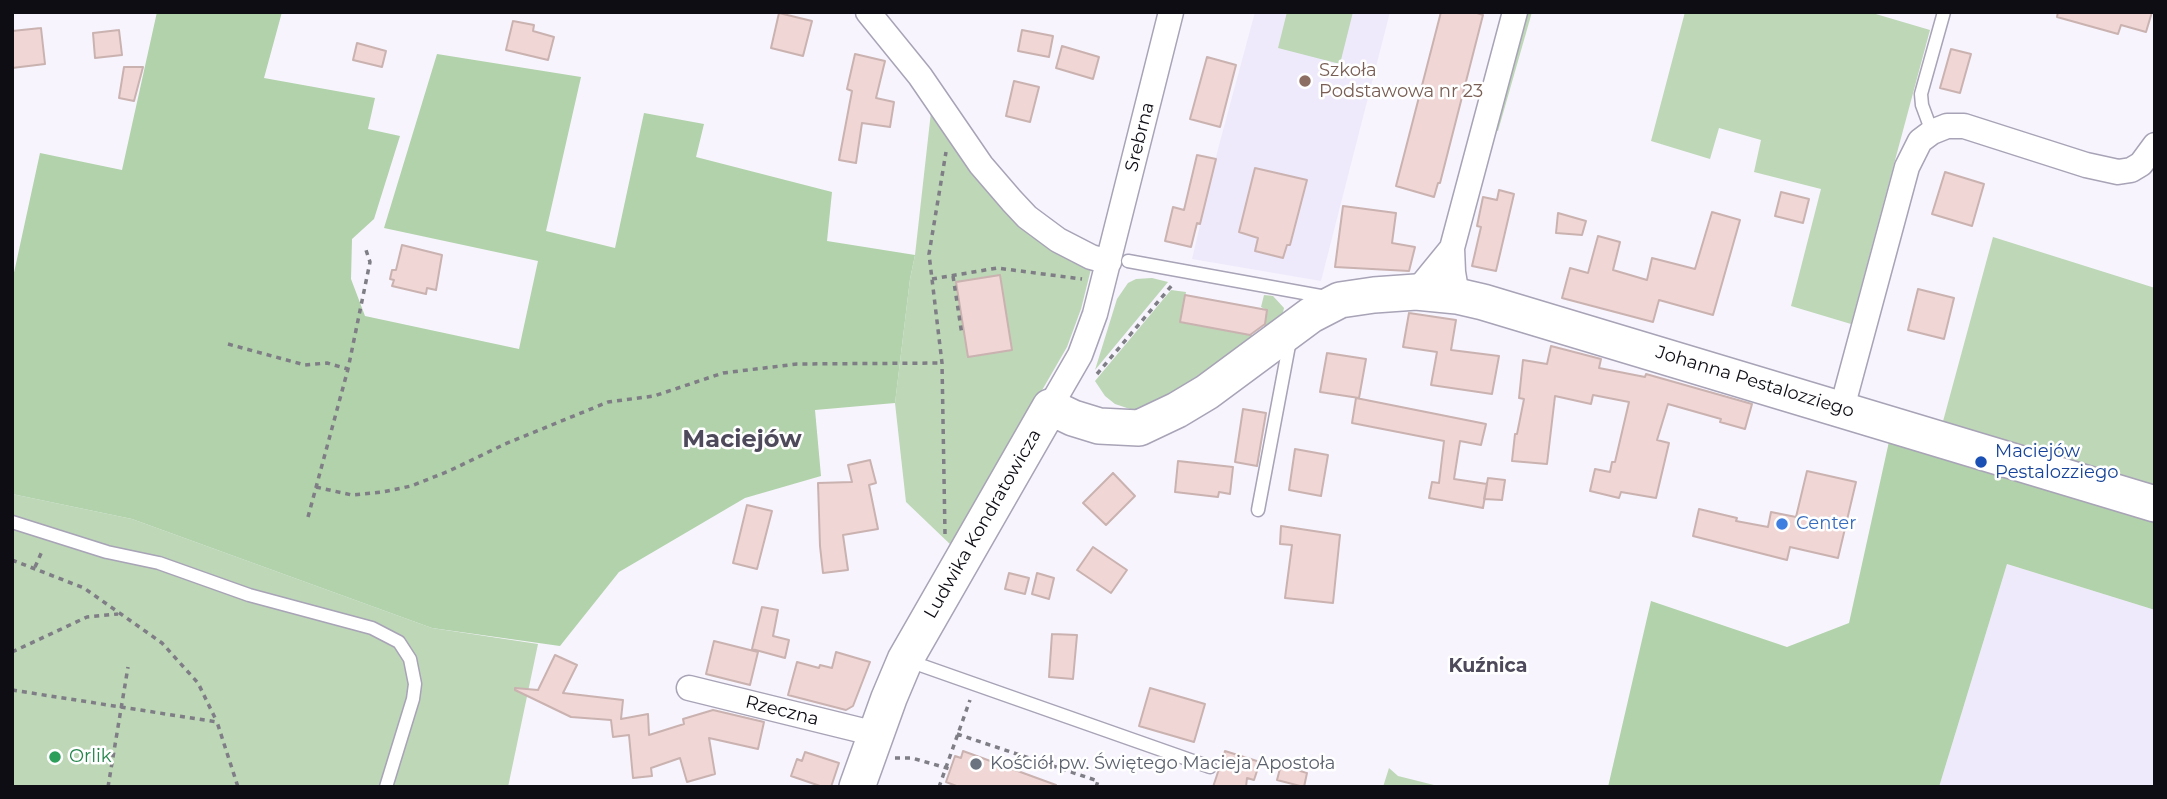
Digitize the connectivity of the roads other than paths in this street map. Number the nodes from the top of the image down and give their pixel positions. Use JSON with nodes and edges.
{"nodes":[{"id":1,"x":868,"y":12,"type":"edge"},
{"id":2,"x":1171,"y":12,"type":"edge"},
{"id":3,"x":1515,"y":12,"type":"edge"},
{"id":4,"x":1944,"y":12,"type":"edge"},
{"id":5,"x":1933,"y":132,"type":"junction"},
{"id":6,"x":2155,"y":145,"type":"edge"},
{"id":7,"x":1451,"y":248,"type":"junction"},
{"id":8,"x":1119,"y":262,"type":"junction"},
{"id":9,"x":1416,"y":292,"type":"junction"},
{"id":10,"x":1457,"y":296,"type":"junction"},
{"id":11,"x":1350,"y":298,"type":"junction"},
{"id":12,"x":1292,"y":330,"type":"junction"},
{"id":13,"x":1050,"y":407,"type":"junction"},
{"id":14,"x":1842,"y":408,"type":"junction"},
{"id":15,"x":2155,"y":503,"type":"edge"},
{"id":16,"x":1258,"y":510,"type":"dead end"},
{"id":17,"x":12,"y":522,"type":"edge"},
{"id":18,"x":905,"y":660,"type":"junction"},
{"id":19,"x":689,"y":688,"type":"dead end"},
{"id":20,"x":883,"y":745,"type":"junction"},
{"id":21,"x":1210,"y":767,"type":"dead end"},
{"id":22,"x":386,"y":787,"type":"edge"},
{"id":23,"x":857,"y":787,"type":"edge"}],
"edges":[{"from":1,"to":8,"type":"street"},
{"from":2,"to":8,"type":"street","name":"Srebrna"},
{"from":3,"to":7,"type":"street"},
{"from":4,"to":5,"type":"lane"},
{"from":5,"to":6,"type":"street"},
{"from":5,"to":14,"type":"street"},
{"from":7,"to":9,"type":"street"},
{"from":7,"to":10,"type":"street"},
{"from":8,"to":11,"type":"lane","name":"Johanna Pestalozziego"},
{"from":8,"to":13,"type":"street","name":"Ludwika Kondratowicza"},
{"from":9,"to":10,"type":"street","name":"Johanna Pestalozziego"},
{"from":9,"to":11,"type":"street","name":"Johanna Pestalozziego"},
{"from":10,"to":14,"type":"street","name":"Johanna Pestalozziego"},
{"from":11,"to":12,"type":"street","name":"Johanna Pestalozziego"},
{"from":12,"to":13,"type":"street","name":"Johanna Pestalozziego"},
{"from":12,"to":16,"type":"lane"},
{"from":13,"to":18,"type":"street","name":"Ludwika Kondratowicza"},
{"from":14,"to":15,"type":"street","name":"Johanna Pestalozziego"},
{"from":17,"to":22,"type":"lane"},
{"from":18,"to":20,"type":"street","name":"Ludwika Kondratowicza"},
{"from":18,"to":21,"type":"lane"},
{"from":19,"to":20,"type":"street","name":"Rzeczna"},
{"from":20,"to":23,"type":"street","name":"Ludwika Kondratowicza"}]}
